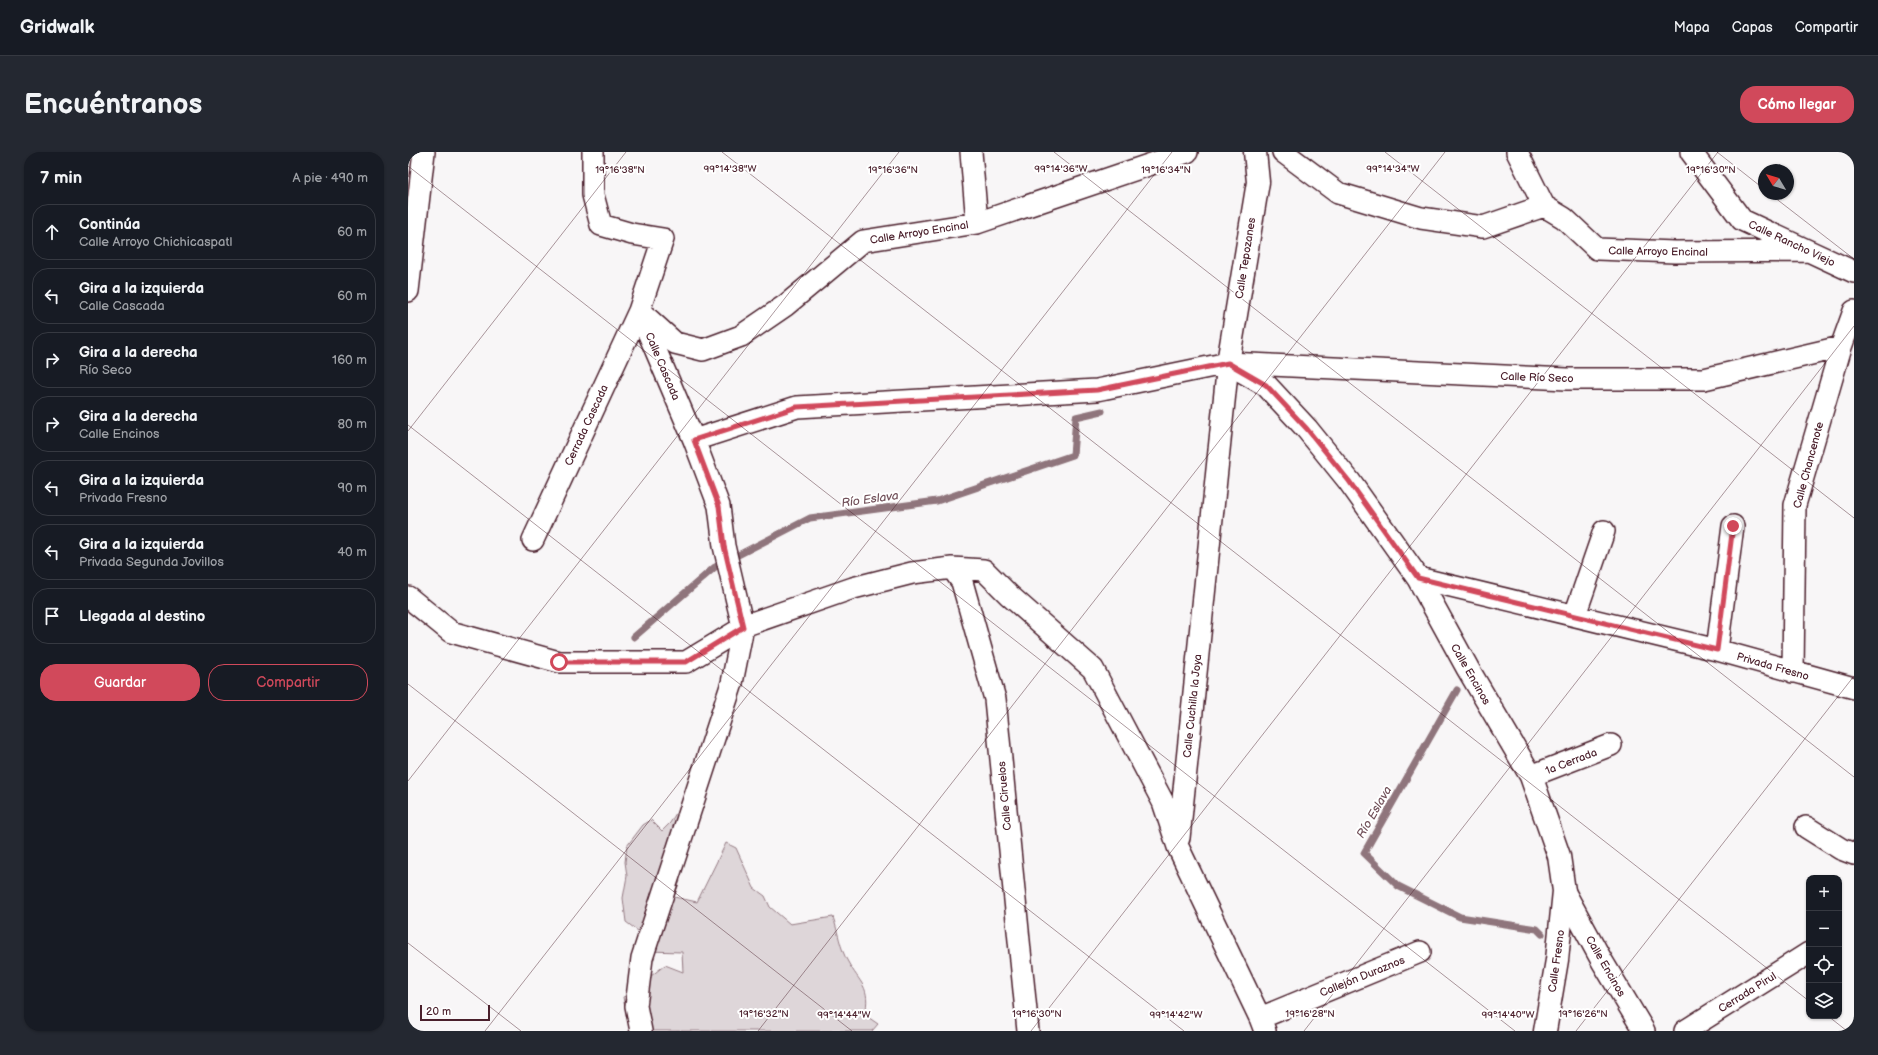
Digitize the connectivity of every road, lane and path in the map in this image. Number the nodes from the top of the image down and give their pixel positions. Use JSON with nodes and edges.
{"nodes":[{"id":1,"x":424,"y":152,"type":"edge"},
{"id":2,"x":593,"y":152,"type":"edge"},
{"id":3,"x":971,"y":152,"type":"edge"},
{"id":4,"x":1187,"y":152,"type":"edge"},
{"id":5,"x":1255,"y":152,"type":"edge"},
{"id":6,"x":1283,"y":152,"type":"edge"},
{"id":7,"x":1517,"y":152,"type":"edge"},
{"id":8,"x":1691,"y":152,"type":"edge"},
{"id":9,"x":1544,"y":206,"type":"junction"},
{"id":10,"x":977,"y":223,"type":"junction"},
{"id":11,"x":1807,"y":251,"type":"junction"},
{"id":12,"x":1854,"y":272,"type":"edge"},
{"id":13,"x":408,"y":291,"type":"edge"},
{"id":14,"x":639,"y":311,"type":"junction"},
{"id":15,"x":1854,"y":311,"type":"edge"},
{"id":16,"x":1841,"y":347,"type":"junction"},
{"id":17,"x":1228,"y":363,"type":"junction"},
{"id":18,"x":694,"y":440,"type":"junction"},
{"id":19,"x":1733,"y":526,"type":"dead end"},
{"id":20,"x":1604,"y":531,"type":"dead end"},
{"id":21,"x":533,"y":540,"type":"dead end"},
{"id":22,"x":952,"y":568,"type":"junction"},
{"id":23,"x":1418,"y":578,"type":"junction"},
{"id":24,"x":408,"y":597,"type":"edge"},
{"id":25,"x":1574,"y":615,"type":"junction"},
{"id":26,"x":743,"y":627,"type":"junction"},
{"id":27,"x":1717,"y":650,"type":"junction"},
{"id":28,"x":1793,"y":672,"type":"junction"},
{"id":29,"x":1854,"y":688,"type":"edge"},
{"id":30,"x":1611,"y":745,"type":"dead end"},
{"id":31,"x":1531,"y":776,"type":"junction"},
{"id":32,"x":1806,"y":827,"type":"dead end"},
{"id":33,"x":1178,"y":847,"type":"junction"},
{"id":34,"x":1854,"y":854,"type":"edge"},
{"id":35,"x":1564,"y":891,"type":"junction"},
{"id":36,"x":1420,"y":952,"type":"dead end"},
{"id":37,"x":1806,"y":955,"type":"edge"},
{"id":38,"x":1262,"y":1024,"type":"edge"},
{"id":39,"x":641,"y":1031,"type":"edge"},
{"id":40,"x":1028,"y":1031,"type":"edge"},
{"id":41,"x":1545,"y":1031,"type":"edge"},
{"id":42,"x":1644,"y":1031,"type":"edge"},
{"id":43,"x":1685,"y":1031,"type":"edge"}],
"edges":[{"from":1,"to":13,"type":"street"},
{"from":2,"to":14,"type":"street"},
{"from":3,"to":10,"type":"street"},
{"from":4,"to":10,"type":"street","name":"Calle Arroyo Encinal"},
{"from":5,"to":17,"type":"street","name":"Calle Tepozanes"},
{"from":6,"to":9,"type":"street"},
{"from":7,"to":9,"type":"street"},
{"from":8,"to":11,"type":"street","name":"Calle Rancho Viejo"},
{"from":9,"to":11,"type":"street","name":"Calle Arroyo Encinal"},
{"from":10,"to":14,"type":"street","name":"Calle Arroyo Encinal"},
{"from":11,"to":12,"type":"street","name":"Calle Rancho Viejo"},
{"from":14,"to":18,"type":"street","name":"Calle Cascada"},
{"from":14,"to":21,"type":"street","name":"Cerrada Cascada"},
{"from":15,"to":16,"type":"street","name":"Calle Chancenote"},
{"from":16,"to":17,"type":"street","name":"Calle Río Seco"},
{"from":16,"to":28,"type":"street","name":"Calle Chancenote"},
{"from":17,"to":18,"type":"street","name":"Calle Río Seco"},
{"from":17,"to":23,"type":"street","name":"Calle Encinos"},
{"from":17,"to":33,"type":"street","name":"Calle Cuchilla la Joya"},
{"from":18,"to":26,"type":"street","name":"Calle Cascada"},
{"from":19,"to":27,"type":"street"},
{"from":20,"to":25,"type":"street"},
{"from":22,"to":26,"type":"street"},
{"from":22,"to":33,"type":"street"},
{"from":22,"to":40,"type":"street","name":"Calle Ciruelos"},
{"from":23,"to":25,"type":"street","name":"Privada Fresno"},
{"from":23,"to":31,"type":"street","name":"Calle Encinos"},
{"from":24,"to":26,"type":"street"},
{"from":25,"to":27,"type":"street","name":"Privada Fresno"},
{"from":26,"to":39,"type":"street"},
{"from":27,"to":28,"type":"street","name":"Privada Fresno"},
{"from":28,"to":29,"type":"street","name":"Privada Fresno"},
{"from":30,"to":31,"type":"street","name":"1a Cerrada"},
{"from":31,"to":35,"type":"street","name":"Calle Encinos"},
{"from":32,"to":34,"type":"street"},
{"from":33,"to":38,"type":"street"},
{"from":35,"to":41,"type":"street","name":"Calle Fresno"},
{"from":35,"to":42,"type":"street","name":"Calle Encinos"},
{"from":36,"to":38,"type":"street","name":"Callejón Duraznos"},
{"from":37,"to":43,"type":"street","name":"Cerrada Pirul"}]}
